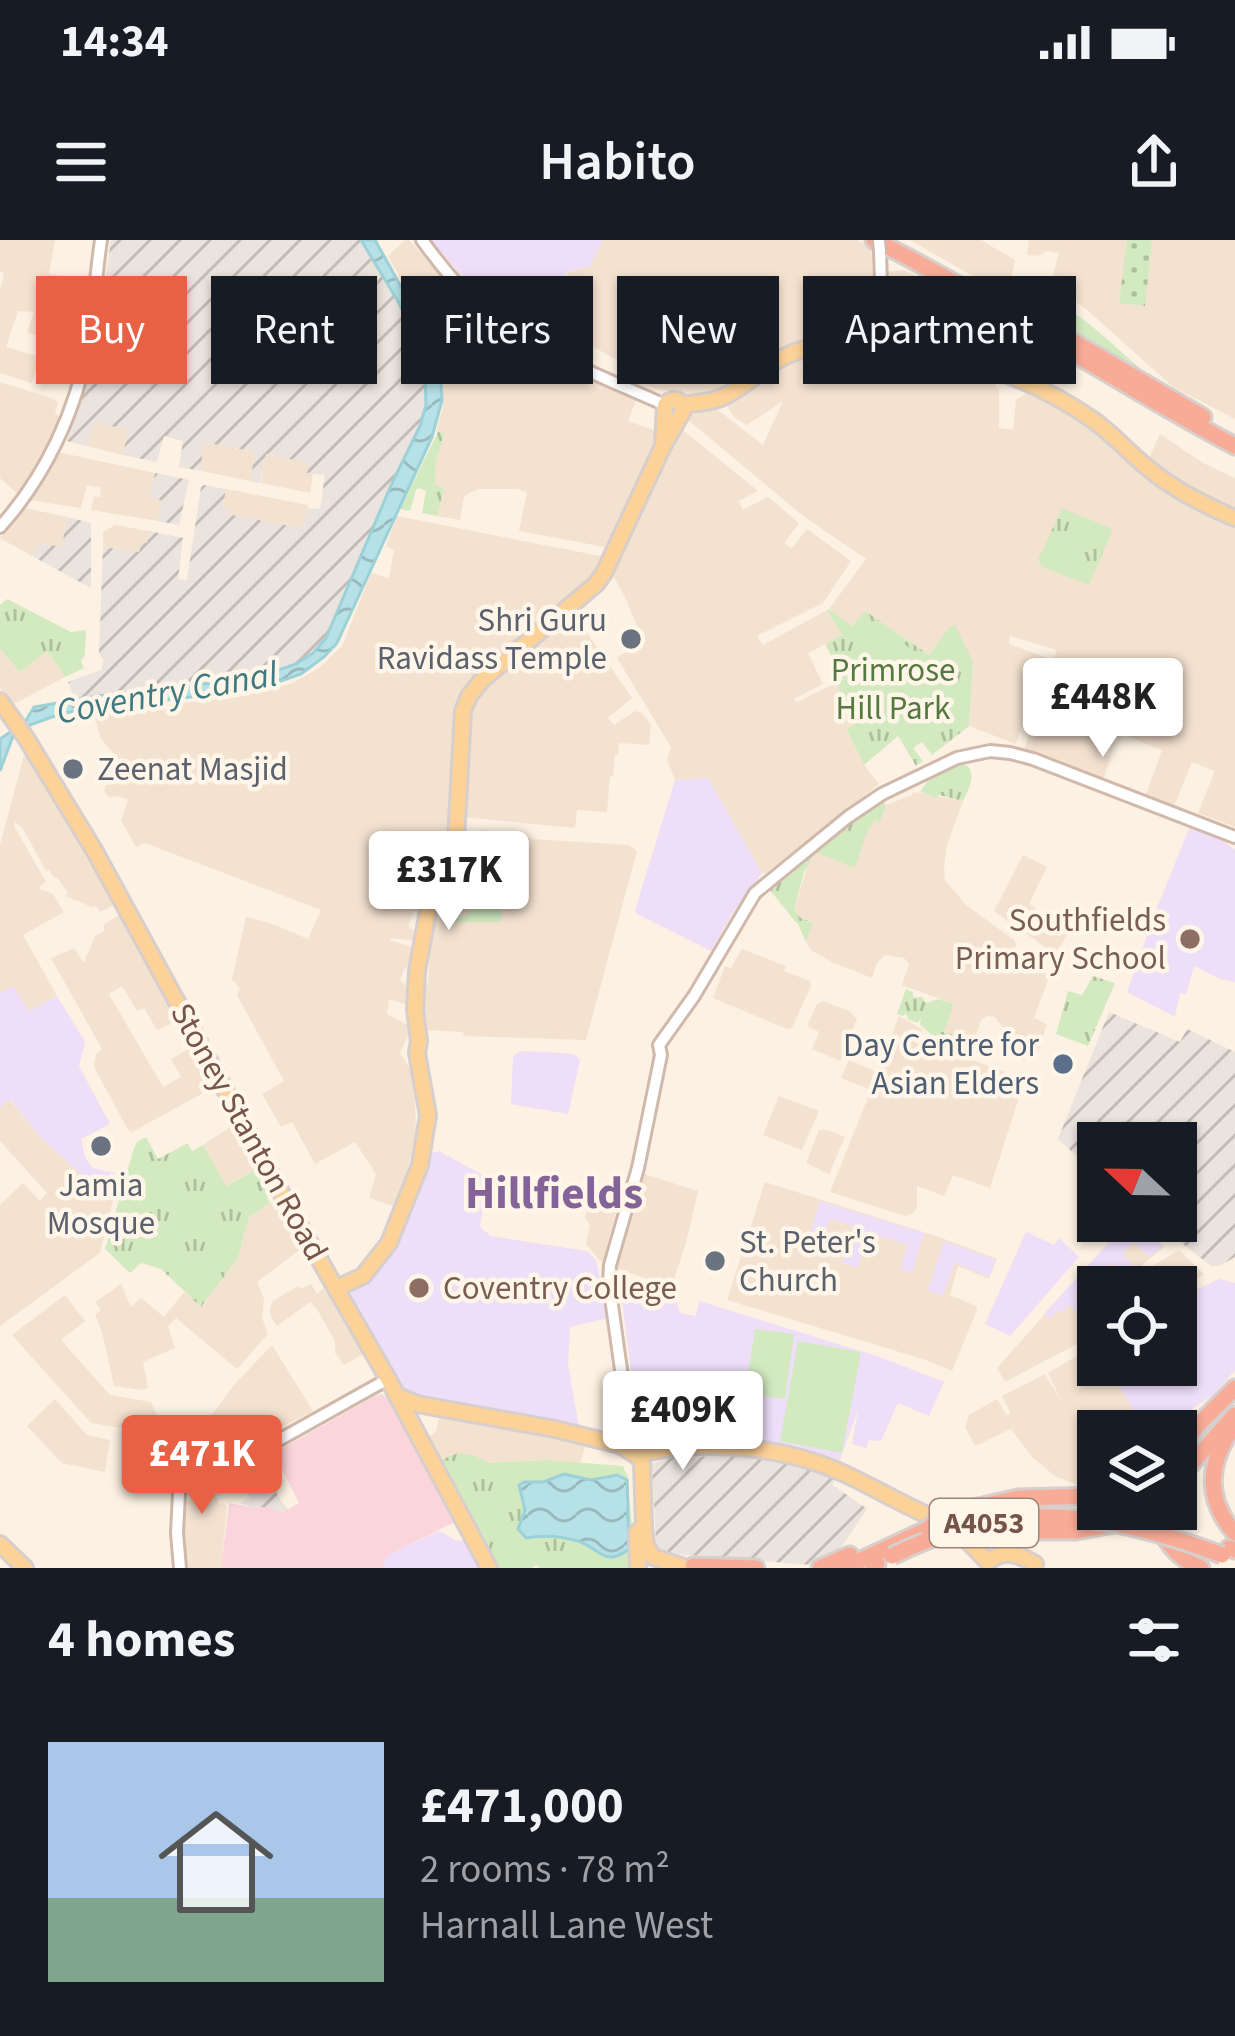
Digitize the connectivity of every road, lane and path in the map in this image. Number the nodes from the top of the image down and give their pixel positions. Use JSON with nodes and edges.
{"nodes":[{"id":1,"x":101,"y":240,"type":"edge"},
{"id":2,"x":422,"y":240,"type":"edge"},
{"id":3,"x":882,"y":243,"type":"edge"},
{"id":4,"x":882,"y":276,"type":"edge"},
{"id":5,"x":803,"y":350,"type":"edge"},
{"id":6,"x":1026,"y":384,"type":"edge"},
{"id":7,"x":673,"y":410,"type":"junction"},
{"id":8,"x":1235,"y":434,"type":"edge"},
{"id":9,"x":1235,"y":446,"type":"edge"},
{"id":10,"x":1235,"y":518,"type":"edge"},
{"id":11,"x":0,"y":527,"type":"edge"},
{"id":12,"x":0,"y":701,"type":"edge"},
{"id":13,"x":1235,"y":837,"type":"edge"},
{"id":14,"x":337,"y":1288,"type":"junction"},
{"id":15,"x":388,"y":1379,"type":"junction"},
{"id":16,"x":1235,"y":1388,"type":"edge"},
{"id":17,"x":412,"y":1409,"type":"junction"},
{"id":18,"x":1235,"y":1415,"type":"edge"},
{"id":19,"x":1197,"y":1426,"type":"edge"},
{"id":20,"x":1230,"y":1431,"type":"edge"},
{"id":21,"x":636,"y":1455,"type":"junction"},
{"id":22,"x":1197,"y":1458,"type":"edge"},
{"id":23,"x":1077,"y":1497,"type":"edge"},
{"id":24,"x":928,"y":1528,"type":"junction"},
{"id":25,"x":1081,"y":1530,"type":"edge"},
{"id":26,"x":1161,"y":1530,"type":"edge"},
{"id":27,"x":1235,"y":1533,"type":"edge"},
{"id":28,"x":0,"y":1544,"type":"edge"},
{"id":29,"x":1235,"y":1550,"type":"edge"},
{"id":30,"x":1235,"y":1560,"type":"edge"},
{"id":31,"x":874,"y":1561,"type":"edge"},
{"id":32,"x":1035,"y":1564,"type":"dead end"},
{"id":33,"x":985,"y":1566,"type":"edge"},
{"id":34,"x":685,"y":1567,"type":"edge"},
{"id":35,"x":25,"y":1568,"type":"edge"},
{"id":36,"x":180,"y":1568,"type":"edge"},
{"id":37,"x":489,"y":1568,"type":"edge"},
{"id":38,"x":638,"y":1568,"type":"edge"},
{"id":39,"x":756,"y":1568,"type":"edge"},
{"id":40,"x":820,"y":1568,"type":"edge"},
{"id":41,"x":844,"y":1568,"type":"edge"},
{"id":42,"x":1201,"y":1568,"type":"edge"}],
"edges":[{"from":1,"to":11,"type":"street"},
{"from":2,"to":7,"type":"street"},
{"from":3,"to":4,"type":"street"},
{"from":3,"to":8,"type":"highway"},
{"from":3,"to":9,"type":"highway"},
{"from":5,"to":7,"type":"main road"},
{"from":6,"to":10,"type":"main road"},
{"from":7,"to":14,"type":"main road"},
{"from":12,"to":14,"type":"main road","name":"Stoney Stanton Road"},
{"from":13,"to":21,"type":"street"},
{"from":14,"to":15,"type":"main road","name":"Stoney Stanton Road"},
{"from":15,"to":17,"type":"main road","name":"Stoney Stanton Road"},
{"from":15,"to":36,"type":"street"},
{"from":16,"to":19,"type":"highway"},
{"from":17,"to":21,"type":"main road"},
{"from":17,"to":37,"type":"main road","name":"Stoney Stanton Road"},
{"from":18,"to":22,"type":"highway"},
{"from":20,"to":27,"type":"highway"},
{"from":21,"to":33,"type":"main road"},
{"from":21,"to":34,"type":"main road"},
{"from":21,"to":38,"type":"main road"},
{"from":23,"to":24,"type":"highway","bridge":true},
{"from":24,"to":29,"type":"highway","number":"A4053","bridge":true},
{"from":24,"to":31,"type":"highway","number":"A4053"},
{"from":25,"to":31,"type":"highway","bridge":true},
{"from":26,"to":42,"type":"highway"},
{"from":28,"to":35,"type":"main road"},
{"from":30,"to":31,"type":"highway","number":"A4053","bridge":true},
{"from":31,"to":40,"type":"highway"},
{"from":31,"to":41,"type":"highway","number":"A4053"},
{"from":32,"to":33,"type":"main road"},
{"from":34,"to":39,"type":"highway"}]}
